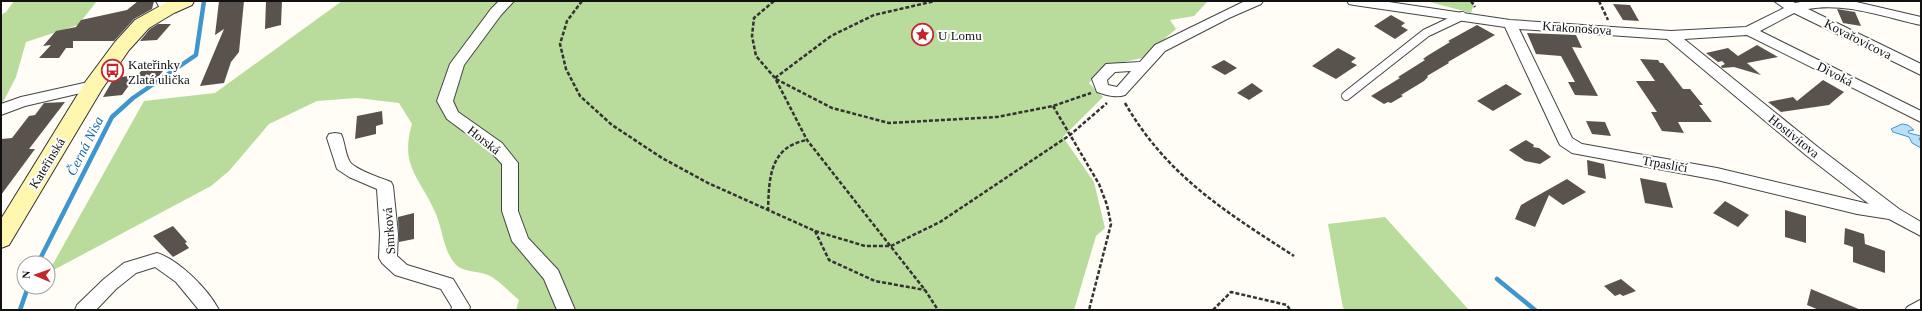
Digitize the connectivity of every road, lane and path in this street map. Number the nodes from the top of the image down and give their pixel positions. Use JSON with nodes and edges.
{"nodes":[{"id":1,"x":507,"y":1,"type":"edge"},
{"id":2,"x":582,"y":1,"type":"edge"},
{"id":3,"x":774,"y":1,"type":"edge"},
{"id":4,"x":934,"y":1,"type":"edge"},
{"id":5,"x":1256,"y":1,"type":"edge"},
{"id":6,"x":1354,"y":1,"type":"edge"},
{"id":7,"x":1599,"y":1,"type":"edge"},
{"id":8,"x":1781,"y":1,"type":"edge"},
{"id":9,"x":172,"y":4,"type":"edge"},
{"id":10,"x":1795,"y":7,"type":"junction"},
{"id":11,"x":1462,"y":16,"type":"junction"},
{"id":12,"x":1921,"y":21,"type":"edge"},
{"id":13,"x":1510,"y":24,"type":"junction"},
{"id":14,"x":1612,"y":30,"type":"junction"},
{"id":15,"x":1749,"y":31,"type":"junction"},
{"id":16,"x":1671,"y":35,"type":"junction"},
{"id":17,"x":1145,"y":66,"type":"junction"},
{"id":18,"x":1921,"y":70,"type":"edge"},
{"id":19,"x":775,"y":78,"type":"junction"},
{"id":20,"x":93,"y":86,"type":"junction"},
{"id":21,"x":1102,"y":89,"type":"junction"},
{"id":22,"x":1120,"y":92,"type":"junction"},
{"id":23,"x":1346,"y":96,"type":"dead end"},
{"id":24,"x":1053,"y":106,"type":"junction"},
{"id":25,"x":1,"y":110,"type":"edge"},
{"id":26,"x":1921,"y":117,"type":"edge"},
{"id":27,"x":1070,"y":135,"type":"junction"},
{"id":28,"x":335,"y":138,"type":"dead end"},
{"id":29,"x":807,"y":140,"type":"junction"},
{"id":30,"x":768,"y":211,"type":"junction"},
{"id":31,"x":1893,"y":213,"type":"junction"},
{"id":32,"x":1921,"y":230,"type":"edge"},
{"id":33,"x":815,"y":231,"type":"junction"},
{"id":34,"x":1,"y":240,"type":"edge"},
{"id":35,"x":891,"y":246,"type":"junction"},
{"id":36,"x":1294,"y":256,"type":"dead end"},
{"id":37,"x":925,"y":290,"type":"junction"},
{"id":38,"x":1921,"y":304,"type":"edge"},
{"id":39,"x":84,"y":310,"type":"edge"},
{"id":40,"x":210,"y":310,"type":"edge"},
{"id":41,"x":460,"y":310,"type":"edge"},
{"id":42,"x":566,"y":310,"type":"edge"},
{"id":43,"x":938,"y":310,"type":"edge"},
{"id":44,"x":1089,"y":310,"type":"edge"},
{"id":45,"x":1213,"y":310,"type":"edge"},
{"id":46,"x":1290,"y":310,"type":"edge"},
{"id":47,"x":1910,"y":310,"type":"edge"}],
"edges":[{"from":1,"to":42,"type":"street","name":"Horská"},
{"from":2,"to":30,"type":"path"},
{"from":3,"to":19,"type":"path"},
{"from":4,"to":19,"type":"path"},
{"from":5,"to":17,"type":"street"},
{"from":6,"to":11,"type":"street","name":"Krakonošova"},
{"from":7,"to":14,"type":"path"},
{"from":8,"to":10,"type":"street","name":"Kovařovicova"},
{"from":9,"to":20,"type":"street","name":"Kateřinská"},
{"from":10,"to":12,"type":"street","name":"Krakonošova"},
{"from":10,"to":15,"type":"street","name":"Krakonošova"},
{"from":10,"to":18,"type":"street","name":"Kovařovicova"},
{"from":11,"to":13,"type":"street","name":"Krakonošova"},
{"from":11,"to":23,"type":"lane"},
{"from":13,"to":14,"type":"street","name":"Krakonošova"},
{"from":13,"to":31,"type":"street","name":"Trpasličí"},
{"from":14,"to":16,"type":"street","name":"Krakonošova"},
{"from":15,"to":16,"type":"street","name":"Krakonošova"},
{"from":15,"to":26,"type":"street","name":"Divoká"},
{"from":16,"to":31,"type":"street","name":"Hostivítova"},
{"from":17,"to":21,"type":"street"},
{"from":17,"to":22,"type":"street"},
{"from":19,"to":24,"type":"path"},
{"from":19,"to":29,"type":"path"},
{"from":20,"to":25,"type":"street"},
{"from":20,"to":34,"type":"street","name":"Kateřinská"},
{"from":21,"to":22,"type":"street"},
{"from":21,"to":24,"type":"path"},
{"from":22,"to":27,"type":"path"},
{"from":22,"to":36,"type":"path"},
{"from":24,"to":27,"type":"path"},
{"from":27,"to":35,"type":"path"},
{"from":27,"to":44,"type":"path"},
{"from":28,"to":41,"type":"street","name":"Smrková"},
{"from":29,"to":30,"type":"path"},
{"from":29,"to":35,"type":"path"},
{"from":30,"to":33,"type":"path"},
{"from":31,"to":32,"type":"street","name":"Hostivítova"},
{"from":33,"to":35,"type":"path"},
{"from":33,"to":37,"type":"path"},
{"from":35,"to":37,"type":"path"},
{"from":37,"to":43,"type":"path"},
{"from":38,"to":47,"type":"lane"},
{"from":39,"to":40,"type":"street"},
{"from":45,"to":46,"type":"path"}]}
